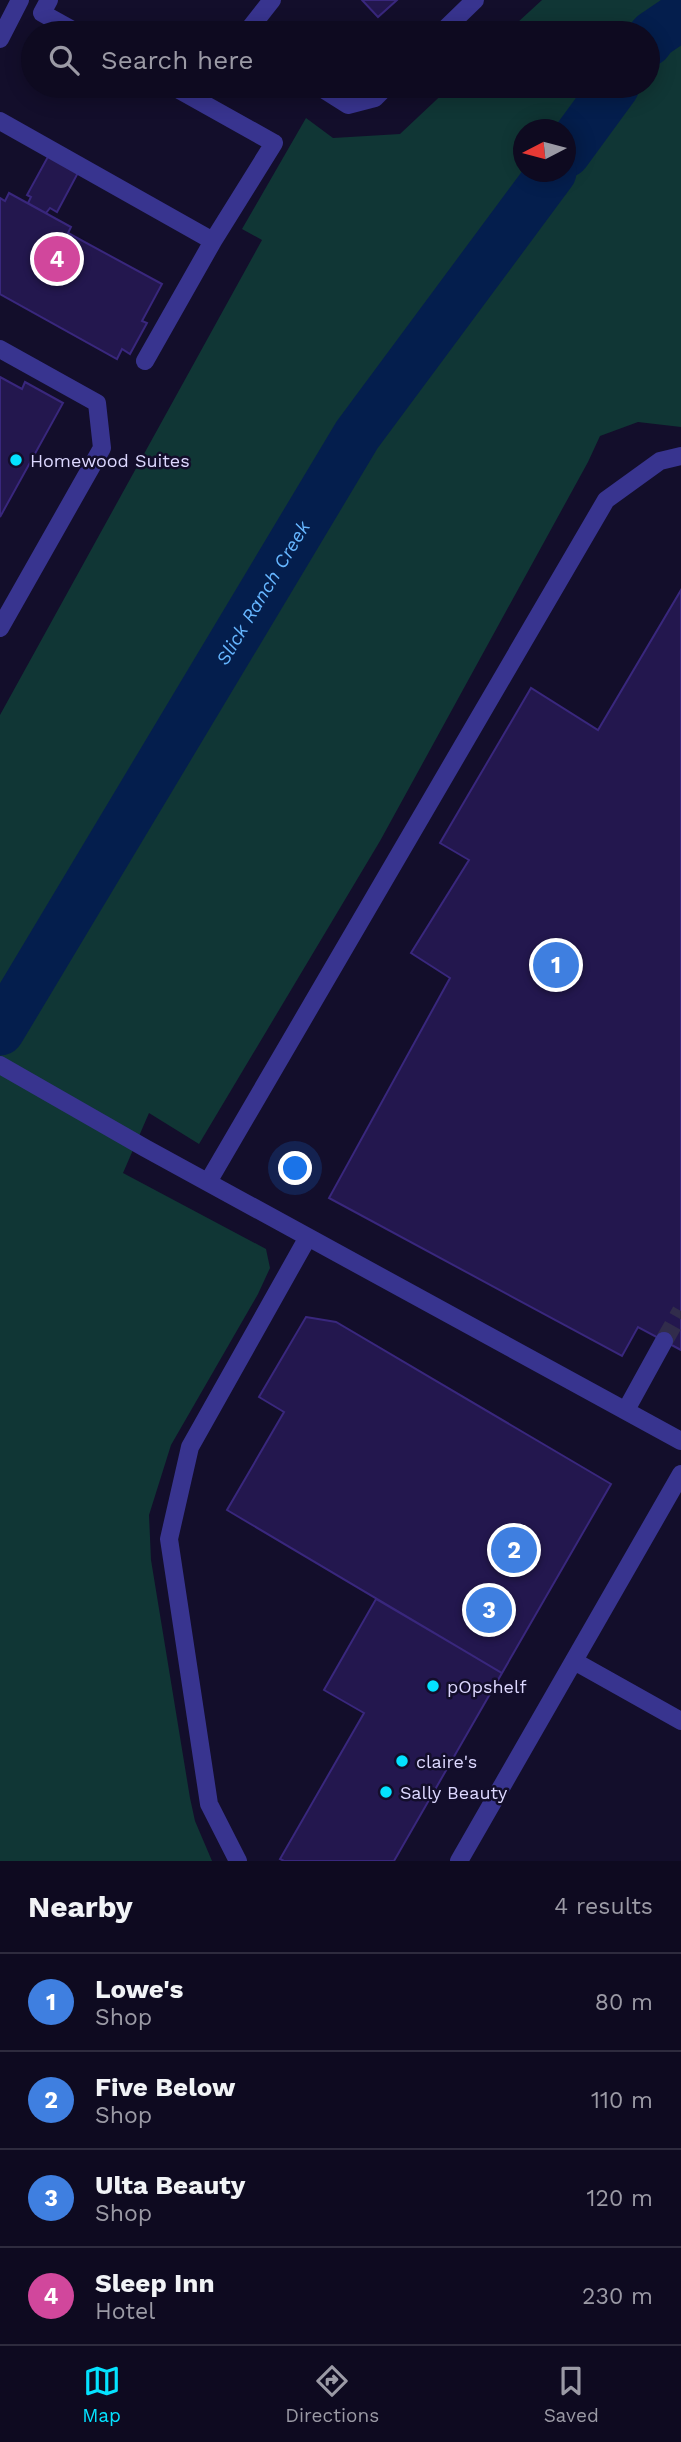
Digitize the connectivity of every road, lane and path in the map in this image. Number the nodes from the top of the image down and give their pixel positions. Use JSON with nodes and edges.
{"nodes":[{"id":1,"x":20,"y":0,"type":"edge"},
{"id":2,"x":49,"y":0,"type":"edge"},
{"id":3,"x":272,"y":0,"type":"edge"},
{"id":4,"x":475,"y":0,"type":"edge"},
{"id":5,"x":56,"y":21,"type":"edge"},
{"id":6,"x":255,"y":21,"type":"edge"},
{"id":7,"x":453,"y":21,"type":"edge"},
{"id":8,"x":0,"y":39,"type":"edge"},
{"id":9,"x":193,"y":98,"type":"edge"},
{"id":10,"x":337,"y":98,"type":"edge"},
{"id":11,"x":375,"y":98,"type":"edge"},
{"id":12,"x":0,"y":121,"type":"edge"},
{"id":13,"x":214,"y":241,"type":"junction"},
{"id":14,"x":0,"y":348,"type":"edge"},
{"id":15,"x":145,"y":361,"type":"dead end"},
{"id":16,"x":681,"y":456,"type":"edge"},
{"id":17,"x":0,"y":628,"type":"edge"},
{"id":18,"x":0,"y":1065,"type":"edge"},
{"id":19,"x":208,"y":1182,"type":"junction"},
{"id":20,"x":308,"y":1237,"type":"junction"},
{"id":21,"x":664,"y":1341,"type":"tunnel mouth"},
{"id":22,"x":626,"y":1410,"type":"junction"},
{"id":23,"x":681,"y":1441,"type":"edge"},
{"id":24,"x":681,"y":1474,"type":"edge"},
{"id":25,"x":574,"y":1661,"type":"junction"},
{"id":26,"x":681,"y":1721,"type":"edge"},
{"id":27,"x":238,"y":1861,"type":"edge"},
{"id":28,"x":459,"y":1861,"type":"edge"}],
"edges":[{"from":1,"to":8,"type":"lane"},
{"from":2,"to":5,"type":"lane"},
{"from":3,"to":6,"type":"lane"},
{"from":4,"to":7,"type":"lane"},
{"from":9,"to":13,"type":"lane"},
{"from":10,"to":11,"type":"lane"},
{"from":12,"to":13,"type":"lane"},
{"from":13,"to":15,"type":"lane"},
{"from":14,"to":17,"type":"lane"},
{"from":16,"to":19,"type":"lane"},
{"from":18,"to":19,"type":"lane"},
{"from":19,"to":20,"type":"lane"},
{"from":20,"to":22,"type":"lane"},
{"from":20,"to":27,"type":"lane"},
{"from":21,"to":22,"type":"lane"},
{"from":22,"to":23,"type":"lane"},
{"from":24,"to":25,"type":"lane"},
{"from":25,"to":26,"type":"lane"},
{"from":25,"to":28,"type":"lane"}]}
